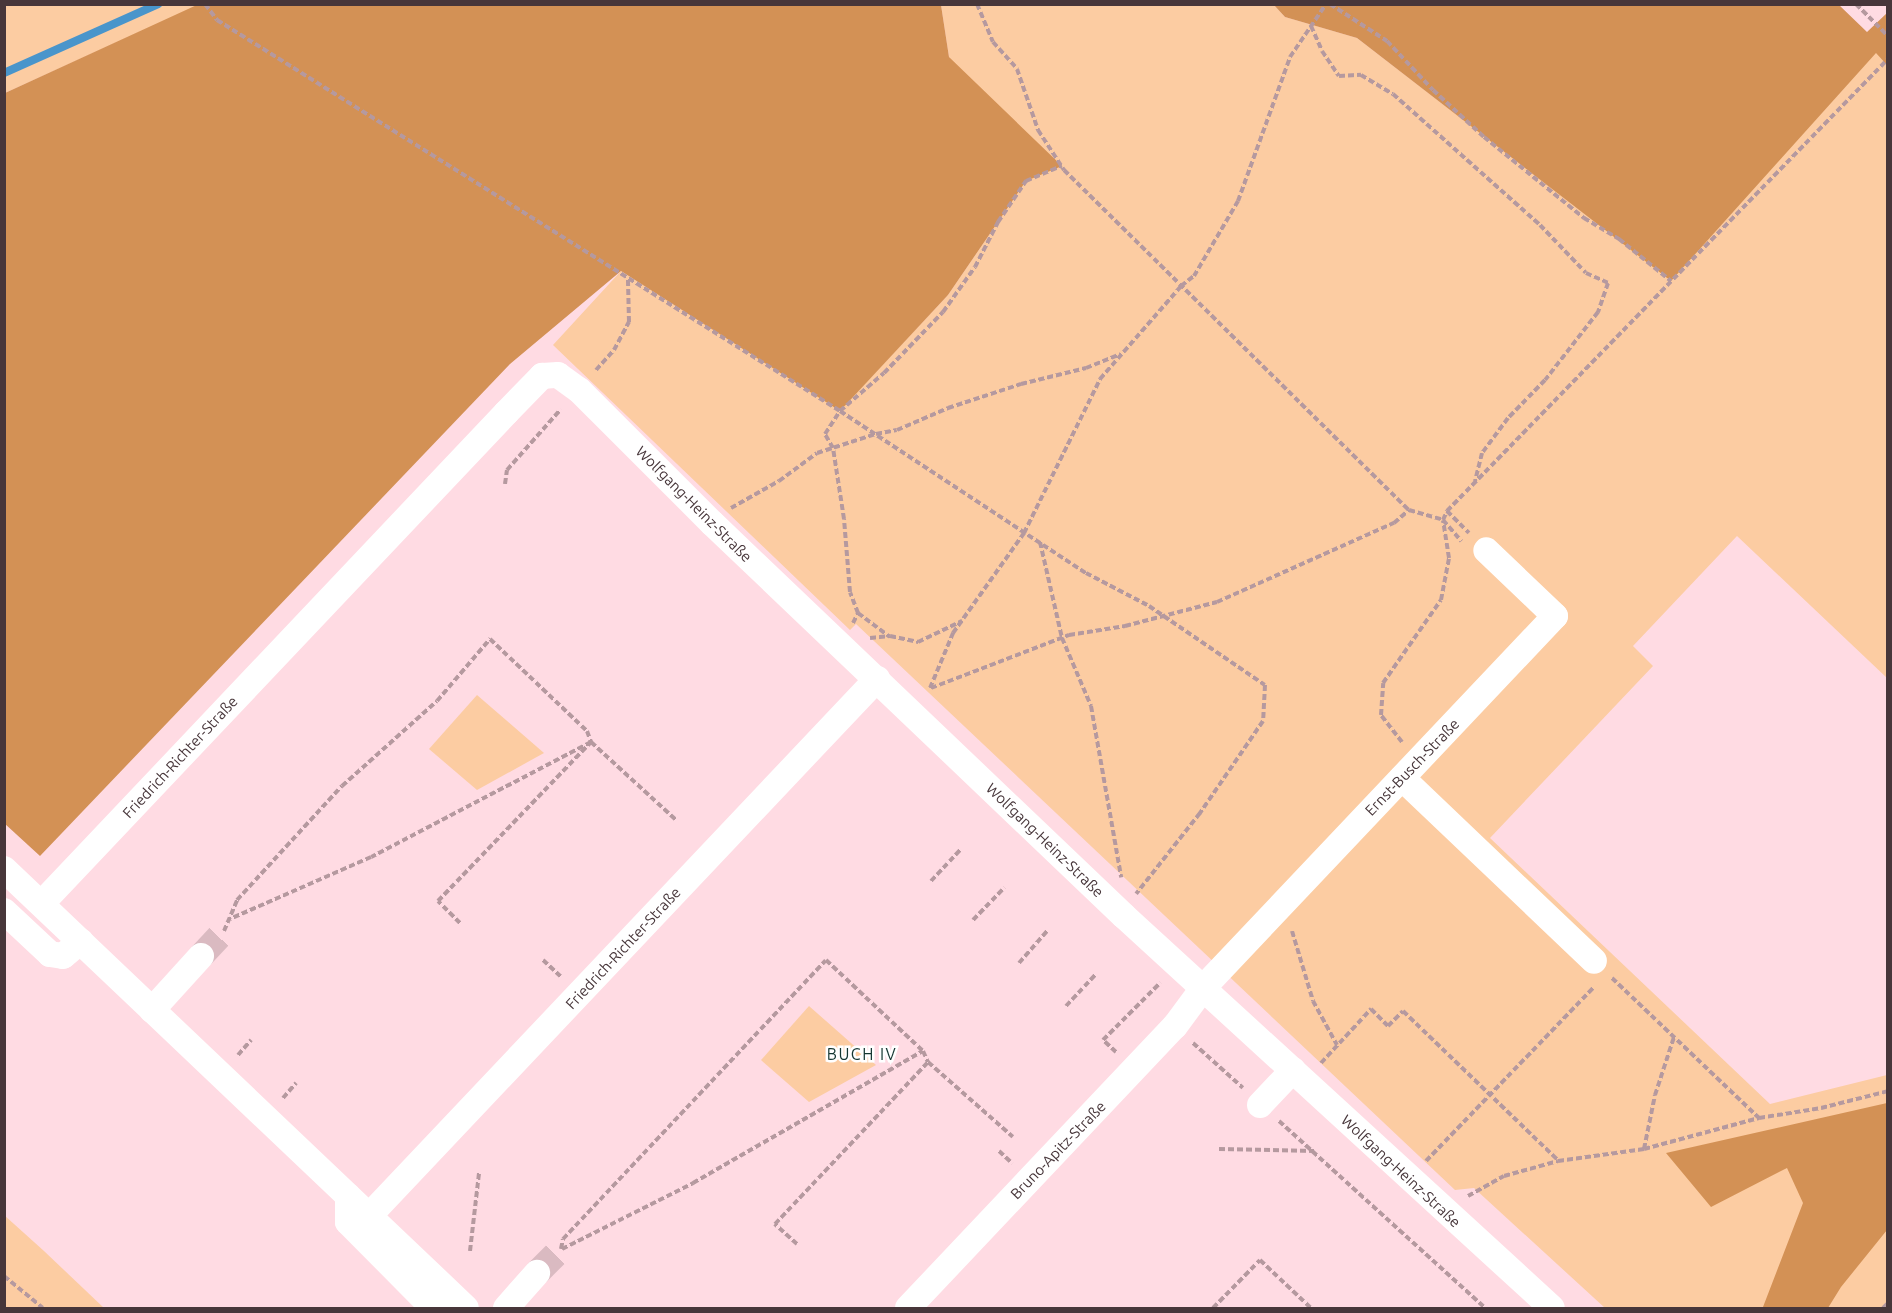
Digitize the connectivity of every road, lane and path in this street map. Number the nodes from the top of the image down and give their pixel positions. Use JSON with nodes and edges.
{"nodes":[{"id":1,"x":205,"y":4,"type":"edge"},
{"id":2,"x":977,"y":4,"type":"edge"},
{"id":3,"x":1328,"y":4,"type":"edge"},
{"id":4,"x":1856,"y":4,"type":"edge"},
{"id":5,"x":1311,"y":26,"type":"junction"},
{"id":6,"x":1887,"y":36,"type":"edge"},
{"id":7,"x":1887,"y":59,"type":"edge"},
{"id":8,"x":1062,"y":166,"type":"junction"},
{"id":9,"x":628,"y":279,"type":"junction"},
{"id":10,"x":1671,"y":281,"type":"junction"},
{"id":11,"x":1181,"y":286,"type":"junction"},
{"id":12,"x":1123,"y":352,"type":"junction"},
{"id":13,"x":542,"y":376,"type":"joint"},
{"id":14,"x":579,"y":390,"type":"junction"},
{"id":15,"x":840,"y":411,"type":"junction"},
{"id":16,"x":876,"y":434,"type":"junction"},
{"id":17,"x":832,"y":448,"type":"junction"},
{"id":18,"x":1475,"y":482,"type":"junction"},
{"id":19,"x":505,"y":484,"type":"dead end"},
{"id":20,"x":1409,"y":510,"type":"junction"},
{"id":21,"x":1443,"y":520,"type":"junction"},
{"id":22,"x":712,"y":523,"type":"junction"},
{"id":23,"x":1024,"y":533,"type":"junction"},
{"id":24,"x":1040,"y":542,"type":"junction"},
{"id":25,"x":1486,"y":550,"type":"dead end"},
{"id":26,"x":858,"y":613,"type":"junction"},
{"id":27,"x":1162,"y":615,"type":"junction"},
{"id":28,"x":963,"y":621,"type":"junction"},
{"id":29,"x":890,"y":636,"type":"junction"},
{"id":30,"x":1062,"y":638,"type":"junction"},
{"id":31,"x":842,"y":645,"type":"junction"},
{"id":32,"x":877,"y":679,"type":"junction"},
{"id":33,"x":930,"y":688,"type":"junction"},
{"id":34,"x":909,"y":710,"type":"junction"},
{"id":35,"x":591,"y":742,"type":"junction"},
{"id":36,"x":1402,"y":778,"type":"junction"},
{"id":37,"x":676,"y":820,"type":"dead end"},
{"id":38,"x":961,"y":849,"type":"dead end"},
{"id":39,"x":4,"y":869,"type":"edge"},
{"id":40,"x":931,"y":881,"type":"dead end"},
{"id":41,"x":1004,"y":888,"type":"dead end"},
{"id":42,"x":42,"y":903,"type":"junction"},
{"id":43,"x":4,"y":911,"type":"edge"},
{"id":44,"x":1124,"y":916,"type":"junction"},
{"id":45,"x":230,"y":918,"type":"junction"},
{"id":46,"x":974,"y":920,"type":"dead end"},
{"id":47,"x":460,"y":922,"type":"dead end"},
{"id":48,"x":1291,"y":928,"type":"dead end"},
{"id":49,"x":1048,"y":930,"type":"dead end"},
{"id":50,"x":224,"y":932,"type":"tunnel mouth"},
{"id":51,"x":81,"y":941,"type":"junction"},
{"id":52,"x":201,"y":957,"type":"tunnel mouth"},
{"id":53,"x":1019,"y":963,"type":"dead end"},
{"id":54,"x":1600,"y":967,"type":"junction"},
{"id":55,"x":1096,"y":974,"type":"dead end"},
{"id":56,"x":1203,"y":988,"type":"junction"},
{"id":57,"x":1066,"y":1006,"type":"dead end"},
{"id":58,"x":152,"y":1010,"type":"junction"},
{"id":59,"x":1175,"y":1026,"type":"junction"},
{"id":60,"x":1674,"y":1036,"type":"junction"},
{"id":61,"x":1337,"y":1045,"type":"junction"},
{"id":62,"x":923,"y":1051,"type":"junction"},
{"id":63,"x":928,"y":1062,"type":"junction"},
{"id":64,"x":1299,"y":1076,"type":"junction"},
{"id":65,"x":1887,"y":1091,"type":"edge"},
{"id":66,"x":1490,"y":1095,"type":"junction"},
{"id":67,"x":1260,"y":1105,"type":"junction"},
{"id":68,"x":1759,"y":1118,"type":"junction"},
{"id":69,"x":1013,"y":1137,"type":"dead end"},
{"id":70,"x":1219,"y":1149,"type":"dead end"},
{"id":71,"x":1644,"y":1149,"type":"junction"},
{"id":72,"x":1314,"y":1151,"type":"junction"},
{"id":73,"x":1558,"y":1161,"type":"junction"},
{"id":74,"x":479,"y":1173,"type":"dead end"},
{"id":75,"x":1409,"y":1179,"type":"junction"},
{"id":76,"x":348,"y":1196,"type":"junction"},
{"id":77,"x":1461,"y":1200,"type":"dead end"},
{"id":78,"x":368,"y":1217,"type":"junction"},
{"id":79,"x":797,"y":1244,"type":"dead end"},
{"id":80,"x":470,"y":1251,"type":"dead end"},
{"id":81,"x":537,"y":1274,"type":"tunnel mouth"},
{"id":82,"x":4,"y":1276,"type":"edge"},
{"id":83,"x":1887,"y":1302,"type":"edge"},
{"id":84,"x":43,"y":1308,"type":"edge"},
{"id":85,"x":433,"y":1308,"type":"edge"},
{"id":86,"x":466,"y":1308,"type":"edge"},
{"id":87,"x":506,"y":1308,"type":"edge"},
{"id":88,"x":908,"y":1308,"type":"edge"},
{"id":89,"x":1213,"y":1308,"type":"edge"},
{"id":90,"x":1311,"y":1308,"type":"edge"},
{"id":91,"x":1485,"y":1308,"type":"edge"},
{"id":92,"x":1552,"y":1308,"type":"edge"},
{"id":93,"x":1883,"y":1308,"type":"edge"}],
"edges":[{"from":1,"to":9,"type":"path"},
{"from":2,"to":8,"type":"path"},
{"from":3,"to":5,"type":"path"},
{"from":3,"to":10,"type":"path"},
{"from":4,"to":6,"type":"path"},
{"from":5,"to":11,"type":"path"},
{"from":5,"to":18,"type":"path"},
{"from":7,"to":10,"type":"path"},
{"from":8,"to":11,"type":"path"},
{"from":8,"to":15,"type":"path"},
{"from":9,"to":14,"type":"path"},
{"from":9,"to":15,"type":"path"},
{"from":10,"to":18,"type":"path"},
{"from":11,"to":12,"type":"path"},
{"from":11,"to":20,"type":"path"},
{"from":12,"to":16,"type":"path"},
{"from":12,"to":23,"type":"path"},
{"from":13,"to":14,"type":"street","name":"Wolfgang-Heinz-Straße"},
{"from":13,"to":42,"type":"street","name":"Friedrich-Richter-Straße"},
{"from":14,"to":19,"type":"path"},
{"from":14,"to":22,"type":"street","name":"Wolfgang-Heinz-Straße"},
{"from":15,"to":16,"type":"path"},
{"from":15,"to":17,"type":"path"},
{"from":16,"to":17,"type":"path"},
{"from":16,"to":23,"type":"path"},
{"from":17,"to":22,"type":"path"},
{"from":17,"to":26,"type":"path"},
{"from":18,"to":21,"type":"path"},
{"from":20,"to":21,"type":"path"},
{"from":20,"to":27,"type":"path"},
{"from":21,"to":36,"type":"path"},
{"from":22,"to":31,"type":"street","name":"Wolfgang-Heinz-Straße"},
{"from":23,"to":24,"type":"path"},
{"from":23,"to":28,"type":"path"},
{"from":24,"to":27,"type":"path"},
{"from":24,"to":30,"type":"path"},
{"from":25,"to":36,"type":"street","name":"Ernst-Busch-Straße"},
{"from":26,"to":29,"type":"path"},
{"from":26,"to":31,"type":"path"},
{"from":27,"to":30,"type":"path"},
{"from":27,"to":44,"type":"path"},
{"from":28,"to":29,"type":"path"},
{"from":28,"to":33,"type":"path"},
{"from":29,"to":31,"type":"path"},
{"from":30,"to":33,"type":"path"},
{"from":30,"to":44,"type":"path"},
{"from":31,"to":32,"type":"street","name":"Wolfgang-Heinz-Straße"},
{"from":32,"to":34,"type":"street","name":"Wolfgang-Heinz-Straße"},
{"from":32,"to":78,"type":"street","name":"Friedrich-Richter-Straße"},
{"from":33,"to":34,"type":"path"},
{"from":34,"to":44,"type":"street","name":"Wolfgang-Heinz-Straße"},
{"from":35,"to":37,"type":"path"},
{"from":35,"to":45,"type":"path"},
{"from":35,"to":45,"type":"path"},
{"from":35,"to":47,"type":"path"},
{"from":36,"to":54,"type":"street"},
{"from":36,"to":56,"type":"street","name":"Ernst-Busch-Straße"},
{"from":38,"to":40,"type":"path"},
{"from":39,"to":42,"type":"street"},
{"from":41,"to":46,"type":"path"},
{"from":42,"to":51,"type":"street"},
{"from":43,"to":51,"type":"street"},
{"from":44,"to":56,"type":"street","name":"Wolfgang-Heinz-Straße"},
{"from":45,"to":50,"type":"path"},
{"from":48,"to":61,"type":"path"},
{"from":49,"to":53,"type":"path"},
{"from":51,"to":58,"type":"street"},
{"from":52,"to":58,"type":"street"},
{"from":54,"to":60,"type":"path"},
{"from":54,"to":66,"type":"path"},
{"from":55,"to":57,"type":"path"},
{"from":56,"to":59,"type":"street","name":"Bruno-Apitz-Straße"},
{"from":56,"to":64,"type":"street","name":"Wolfgang-Heinz-Straße"},
{"from":58,"to":76,"type":"street"},
{"from":59,"to":67,"type":"path"},
{"from":59,"to":88,"type":"street","name":"Bruno-Apitz-Straße"},
{"from":60,"to":68,"type":"path"},
{"from":60,"to":71,"type":"path"},
{"from":61,"to":64,"type":"path"},
{"from":61,"to":66,"type":"path"},
{"from":62,"to":62,"type":"path"},
{"from":62,"to":63,"type":"path"},
{"from":63,"to":69,"type":"path"},
{"from":63,"to":79,"type":"path"},
{"from":64,"to":67,"type":"street"},
{"from":64,"to":75,"type":"street","name":"Wolfgang-Heinz-Straße"},
{"from":65,"to":68,"type":"path"},
{"from":66,"to":73,"type":"path"},
{"from":66,"to":75,"type":"path"},
{"from":67,"to":72,"type":"path"},
{"from":68,"to":71,"type":"path"},
{"from":70,"to":72,"type":"path"},
{"from":71,"to":73,"type":"path"},
{"from":72,"to":91,"type":"path"},
{"from":73,"to":77,"type":"path"},
{"from":74,"to":80,"type":"path"},
{"from":75,"to":92,"type":"street","name":"Wolfgang-Heinz-Straße"},
{"from":76,"to":78,"type":"street"},
{"from":76,"to":85,"type":"street"},
{"from":78,"to":86,"type":"street"},
{"from":81,"to":87,"type":"street"},
{"from":82,"to":84,"type":"path"},
{"from":83,"to":93,"type":"path"},
{"from":89,"to":90,"type":"path"}]}
